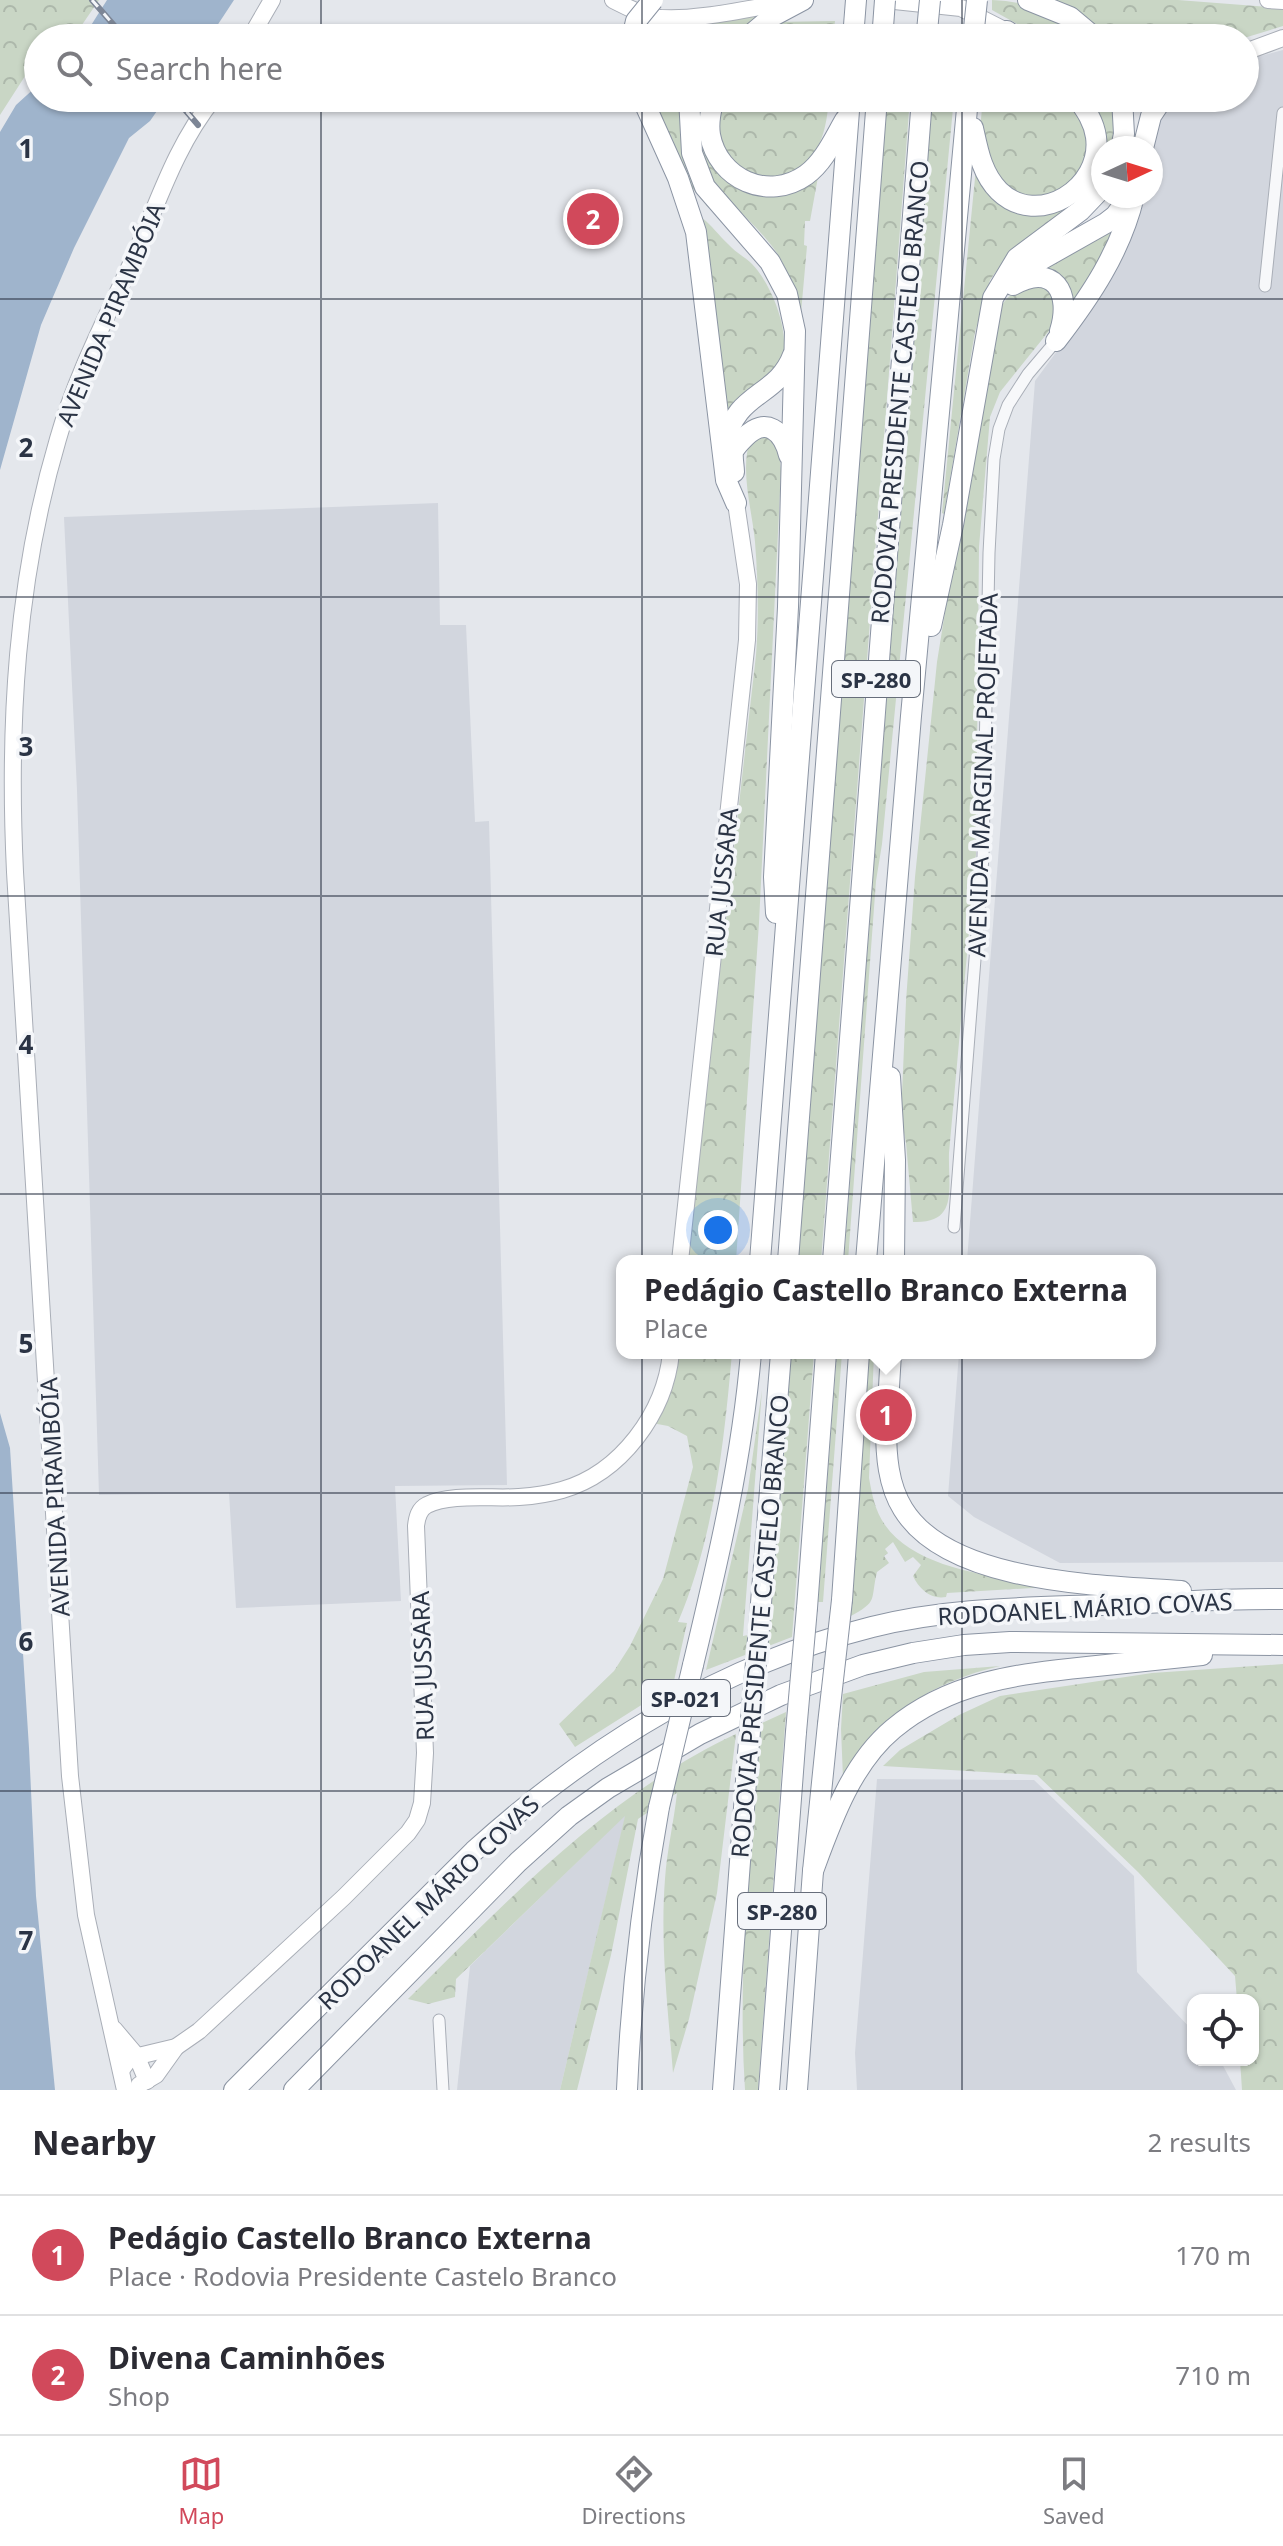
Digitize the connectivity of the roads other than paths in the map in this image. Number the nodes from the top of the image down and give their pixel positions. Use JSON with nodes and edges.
{"nodes":[{"id":1,"x":272,"y":0,"type":"edge"},
{"id":2,"x":613,"y":0,"type":"edge"},
{"id":3,"x":802,"y":0,"type":"edge"},
{"id":4,"x":856,"y":0,"type":"edge"},
{"id":5,"x":885,"y":0,"type":"edge"},
{"id":6,"x":930,"y":0,"type":"edge"},
{"id":7,"x":977,"y":0,"type":"edge"},
{"id":8,"x":1028,"y":0,"type":"edge"},
{"id":9,"x":1268,"y":0,"type":"edge"},
{"id":10,"x":1283,"y":1,"type":"edge"},
{"id":11,"x":652,"y":8,"type":"edge"},
{"id":12,"x":258,"y":24,"type":"edge"},
{"id":13,"x":635,"y":24,"type":"edge"},
{"id":14,"x":764,"y":24,"type":"edge"},
{"id":15,"x":854,"y":24,"type":"edge"},
{"id":16,"x":883,"y":24,"type":"edge"},
{"id":17,"x":928,"y":24,"type":"edge"},
{"id":18,"x":974,"y":24,"type":"edge"},
{"id":19,"x":991,"y":24,"type":"edge"},
{"id":20,"x":1078,"y":24,"type":"edge"},
{"id":21,"x":1283,"y":38,"type":"edge"},
{"id":22,"x":1259,"y":47,"type":"edge"},
{"id":23,"x":204,"y":112,"type":"edge"},
{"id":24,"x":648,"y":112,"type":"edge"},
{"id":25,"x":690,"y":112,"type":"edge"},
{"id":26,"x":711,"y":112,"type":"edge"},
{"id":27,"x":847,"y":112,"type":"edge"},
{"id":28,"x":849,"y":112,"type":"edge"},
{"id":29,"x":876,"y":112,"type":"edge"},
{"id":30,"x":921,"y":112,"type":"edge"},
{"id":31,"x":967,"y":112,"type":"edge"},
{"id":32,"x":970,"y":112,"type":"edge"},
{"id":33,"x":1086,"y":112,"type":"edge"},
{"id":34,"x":1123,"y":112,"type":"edge"},
{"id":35,"x":1154,"y":112,"type":"edge"},
{"id":36,"x":1283,"y":113,"type":"edge"},
{"id":37,"x":1124,"y":136,"type":"edge"},
{"id":38,"x":1146,"y":136,"type":"edge"},
{"id":39,"x":872,"y":155,"type":"junction"},
{"id":40,"x":678,"y":178,"type":"junction"},
{"id":41,"x":1091,"y":200,"type":"edge"},
{"id":42,"x":1122,"y":208,"type":"edge"},
{"id":43,"x":1130,"y":208,"type":"edge"},
{"id":44,"x":1265,"y":286,"type":"dead end"},
{"id":45,"x":997,"y":292,"type":"junction"},
{"id":46,"x":794,"y":316,"type":"junction"},
{"id":47,"x":1056,"y":341,"type":"junction"},
{"id":48,"x":795,"y":352,"type":"junction"},
{"id":49,"x":723,"y":452,"type":"junction"},
{"id":50,"x":791,"y":463,"type":"junction"},
{"id":51,"x":736,"y":503,"type":"junction"},
{"id":52,"x":813,"y":565,"type":"junction"},
{"id":53,"x":911,"y":716,"type":"junction"},
{"id":54,"x":783,"y":962,"type":"junction"},
{"id":55,"x":883,"y":1048,"type":"junction"},
{"id":56,"x":954,"y":1227,"type":"dead end"},
{"id":57,"x":681,"y":1255,"type":"edge"},
{"id":58,"x":760,"y":1255,"type":"edge"},
{"id":59,"x":788,"y":1255,"type":"edge"},
{"id":60,"x":833,"y":1255,"type":"edge"},
{"id":61,"x":866,"y":1255,"type":"edge"},
{"id":62,"x":894,"y":1255,"type":"edge"},
{"id":63,"x":670,"y":1359,"type":"edge"},
{"id":64,"x":750,"y":1359,"type":"edge"},
{"id":65,"x":781,"y":1359,"type":"edge"},
{"id":66,"x":826,"y":1359,"type":"edge"},
{"id":67,"x":859,"y":1359,"type":"edge"},
{"id":68,"x":891,"y":1359,"type":"edge"},
{"id":69,"x":888,"y":1404,"type":"dead end"},
{"id":70,"x":886,"y":1427,"type":"dead end"},
{"id":71,"x":1277,"y":1599,"type":"edge"},
{"id":72,"x":1283,"y":1646,"type":"edge"},
{"id":73,"x":813,"y":1871,"type":"junction"},
{"id":74,"x":439,"y":2020,"type":"dead end"},
{"id":75,"x":110,"y":2022,"type":"junction"},
{"id":76,"x":176,"y":2047,"type":"junction"},
{"id":77,"x":136,"y":2055,"type":"junction"},
{"id":78,"x":124,"y":2081,"type":"edge"},
{"id":79,"x":146,"y":2086,"type":"edge"},
{"id":80,"x":234,"y":2090,"type":"edge"},
{"id":81,"x":294,"y":2090,"type":"edge"},
{"id":82,"x":443,"y":2090,"type":"edge"},
{"id":83,"x":627,"y":2090,"type":"edge"},
{"id":84,"x":723,"y":2090,"type":"edge"},
{"id":85,"x":769,"y":2090,"type":"edge"},
{"id":86,"x":799,"y":2090,"type":"edge"}],
"edges":[{"from":1,"to":12,"type":"main road"},
{"from":2,"to":11,"type":"main road"},
{"from":3,"to":11,"type":"main road"},
{"from":3,"to":14,"type":"highway"},
{"from":4,"to":15,"type":"highway"},
{"from":5,"to":16,"type":"highway","bridge":true},
{"from":5,"to":19,"type":"main road"},
{"from":6,"to":17,"type":"highway","bridge":true},
{"from":7,"to":18,"type":"highway","bridge":true},
{"from":8,"to":20,"type":"highway"},
{"from":9,"to":10,"type":"main road"},
{"from":11,"to":13,"type":"highway","bridge":true},
{"from":21,"to":22,"type":"main road"},
{"from":23,"to":75,"type":"main road","name":"AVENIDA PIRAMBÓIA"},
{"from":24,"to":40,"type":"highway"},
{"from":25,"to":46,"type":"highway"},
{"from":26,"to":27,"type":"highway"},
{"from":28,"to":52,"type":"highway"},
{"from":29,"to":39,"type":"highway","name":"RODOVIA PRESIDENTE CASTELO BRANCO","number":"SP-280"},
{"from":30,"to":60,"type":"highway","name":"RODOVIA PRESIDENTE CASTELO BRANCO","number":"SP-280"},
{"from":31,"to":53,"type":"highway"},
{"from":32,"to":33,"type":"highway"},
{"from":34,"to":37,"type":"highway"},
{"from":35,"to":38,"type":"highway"},
{"from":36,"to":44,"type":"street"},
{"from":39,"to":52,"type":"highway"},
{"from":39,"to":59,"type":"highway","name":"RODOVIA PRESIDENTE CASTELO BRANCO","number":"SP-280"},
{"from":40,"to":46,"type":"highway"},
{"from":40,"to":49,"type":"highway"},
{"from":41,"to":45,"type":"highway"},
{"from":42,"to":45,"type":"highway"},
{"from":43,"to":47,"type":"highway"},
{"from":45,"to":47,"type":"highway"},
{"from":45,"to":53,"type":"highway"},
{"from":46,"to":48,"type":"highway"},
{"from":47,"to":56,"type":"street","name":"AVENIDA MARGINAL PROJETADA"},
{"from":48,"to":49,"type":"highway"},
{"from":48,"to":50,"type":"highway"},
{"from":49,"to":51,"type":"highway"},
{"from":50,"to":51,"type":"highway"},
{"from":50,"to":54,"type":"highway"},
{"from":51,"to":57,"type":"main road","name":"RUA JUSSARA"},
{"from":52,"to":54,"type":"highway"},
{"from":53,"to":55,"type":"highway"},
{"from":54,"to":58,"type":"highway"},
{"from":55,"to":61,"type":"highway"},
{"from":55,"to":62,"type":"highway"},
{"from":63,"to":76,"type":"main road","name":"RUA JUSSARA"},
{"from":64,"to":83,"type":"highway","bridge":true},
{"from":65,"to":84,"type":"highway","name":"RODOVIA PRESIDENTE CASTELO BRANCO","number":"SP-280","bridge":true},
{"from":66,"to":85,"type":"highway","name":"RODOVIA PRESIDENTE CASTELO BRANCO","number":"SP-280","bridge":true},
{"from":67,"to":73,"type":"highway","bridge":true},
{"from":68,"to":69,"type":"highway"},
{"from":70,"to":71,"type":"highway"},
{"from":71,"to":80,"type":"highway","name":"RODOANEL MÁRIO COVAS","number":"SP-021"},
{"from":72,"to":73,"type":"highway"},
{"from":72,"to":81,"type":"highway","name":"RODOANEL MÁRIO COVAS","number":"SP-021"},
{"from":73,"to":86,"type":"highway"},
{"from":74,"to":82,"type":"street"},
{"from":75,"to":77,"type":"main road","name":"AVENIDA PIRAMBÓIA"},
{"from":75,"to":78,"type":"main road","name":"AVENIDA PIRAMBÓIA"},
{"from":76,"to":77,"type":"main road","name":"RUA JUSSARA"},
{"from":76,"to":79,"type":"main road","name":"RUA JUSSARA"},
{"from":77,"to":78,"type":"main road"},
{"from":77,"to":79,"type":"main road","name":"AVENIDA PIRAMBÓIA"},
{"from":78,"to":79,"type":"main road"}]}
